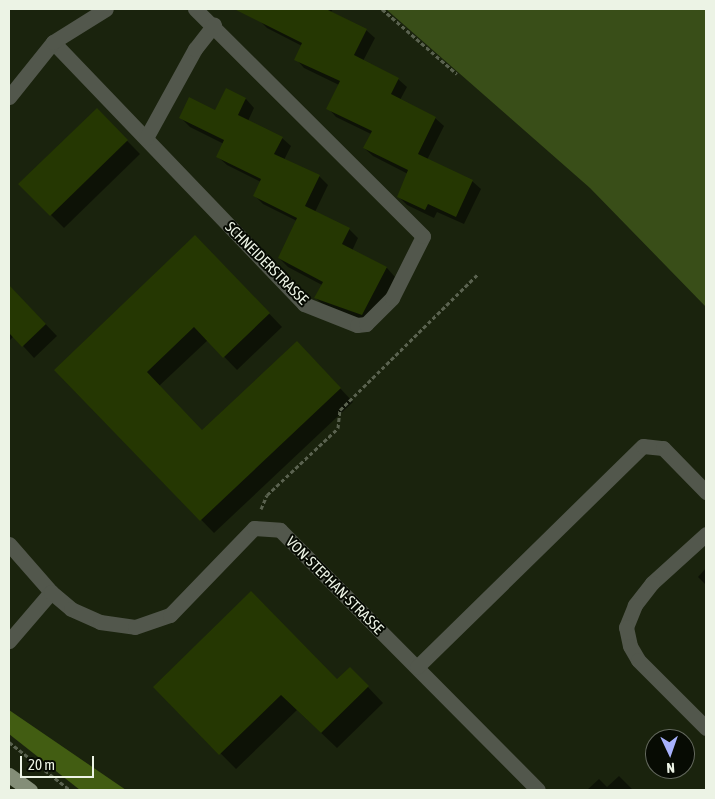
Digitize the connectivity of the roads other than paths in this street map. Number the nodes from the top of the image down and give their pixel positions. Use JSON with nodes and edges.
{"nodes":[{"id":1,"x":195,"y":9,"type":"edge"},
{"id":2,"x":97,"y":11,"type":"edge"},
{"id":3,"x":214,"y":25,"type":"junction"},
{"id":4,"x":53,"y":42,"type":"junction"},
{"id":5,"x":9,"y":97,"type":"edge"},
{"id":6,"x":146,"y":138,"type":"junction"},
{"id":7,"x":706,"y":492,"type":"edge"},
{"id":8,"x":706,"y":534,"type":"edge"},
{"id":9,"x":9,"y":544,"type":"edge"},
{"id":10,"x":51,"y":592,"type":"junction"},
{"id":11,"x":9,"y":641,"type":"edge"},
{"id":12,"x":417,"y":667,"type":"junction"},
{"id":13,"x":706,"y":728,"type":"edge"},
{"id":14,"x":9,"y":775,"type":"edge"},
{"id":15,"x":30,"y":790,"type":"edge"},
{"id":16,"x":538,"y":790,"type":"edge"}],
"edges":[{"from":1,"to":3,"type":"street","name":"SCHNEIDERSTRASSE"},
{"from":2,"to":4,"type":"street"},
{"from":3,"to":6,"type":"street"},
{"from":3,"to":6,"type":"street","name":"SCHNEIDERSTRASSE"},
{"from":4,"to":5,"type":"street"},
{"from":4,"to":6,"type":"street","name":"SCHNEIDERSTRASSE"},
{"from":7,"to":12,"type":"street"},
{"from":8,"to":13,"type":"street"},
{"from":9,"to":10,"type":"street"},
{"from":10,"to":11,"type":"street"},
{"from":10,"to":12,"type":"street","name":"VON-STEPHAN-STRASSE"},
{"from":12,"to":16,"type":"street","name":"VON-STEPHAN-STRASSE"},
{"from":14,"to":15,"type":"main road"}]}
